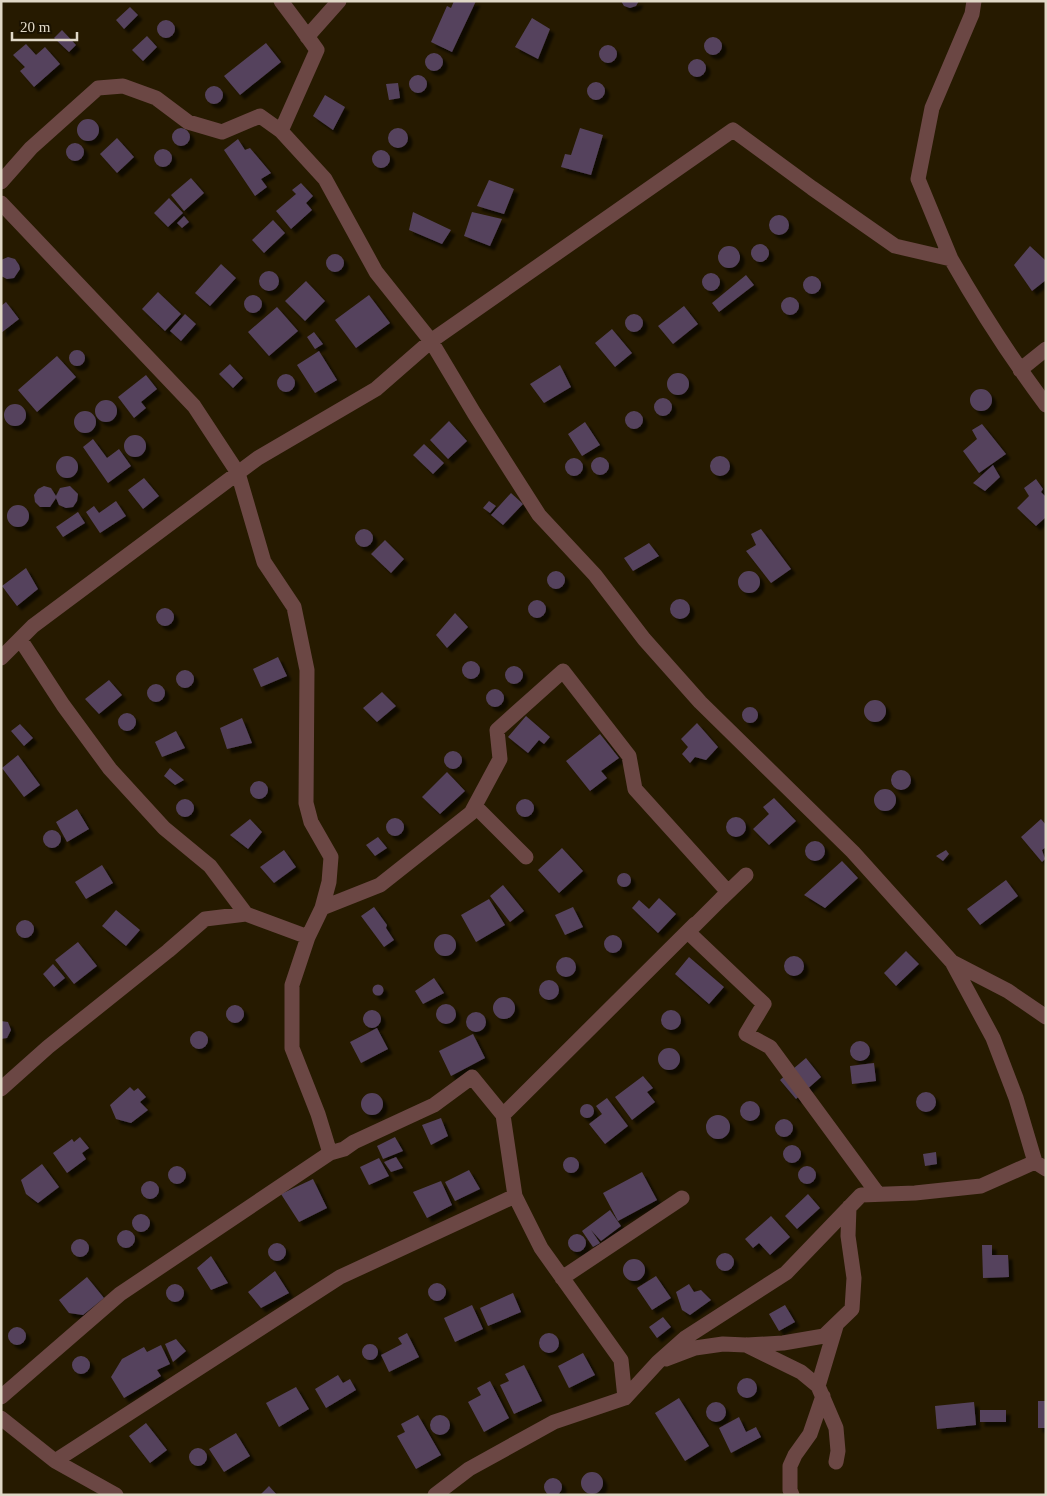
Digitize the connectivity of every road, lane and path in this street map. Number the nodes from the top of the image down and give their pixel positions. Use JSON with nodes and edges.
{"nodes":[{"id":1,"x":280,"y":1,"type":"edge"},
{"id":2,"x":339,"y":1,"type":"edge"},
{"id":3,"x":974,"y":1,"type":"edge"},
{"id":4,"x":307,"y":36,"type":"junction"},
{"id":5,"x":281,"y":131,"type":"junction"},
{"id":6,"x":1,"y":182,"type":"edge"},
{"id":7,"x":1,"y":203,"type":"edge"},
{"id":8,"x":951,"y":259,"type":"junction"},
{"id":9,"x":431,"y":341,"type":"junction"},
{"id":10,"x":1046,"y":349,"type":"edge"},
{"id":11,"x":1020,"y":370,"type":"junction"},
{"id":12,"x":1046,"y":405,"type":"edge"},
{"id":13,"x":238,"y":473,"type":"junction"},
{"id":14,"x":20,"y":639,"type":"junction"},
{"id":15,"x":2,"y":656,"type":"edge"},
{"id":16,"x":475,"y":806,"type":"junction"},
{"id":17,"x":526,"y":857,"type":"dead end"},
{"id":18,"x":746,"y":875,"type":"dead end"},
{"id":19,"x":728,"y":892,"type":"junction"},
{"id":20,"x":322,"y":908,"type":"junction"},
{"id":21,"x":246,"y":914,"type":"junction"},
{"id":22,"x":308,"y":937,"type":"junction"},
{"id":23,"x":952,"y":962,"type":"junction"},
{"id":24,"x":1046,"y":1017,"type":"edge"},
{"id":25,"x":1,"y":1089,"type":"edge"},
{"id":26,"x":503,"y":1115,"type":"junction"},
{"id":27,"x":330,"y":1153,"type":"junction"},
{"id":28,"x":1041,"y":1166,"type":"edge"},
{"id":29,"x":878,"y":1194,"type":"junction"},
{"id":30,"x":515,"y":1196,"type":"junction"},
{"id":31,"x":682,"y":1198,"type":"dead end"},
{"id":32,"x":849,"y":1207,"type":"junction"},
{"id":33,"x":562,"y":1278,"type":"junction"},
{"id":34,"x":836,"y":1324,"type":"junction"},
{"id":35,"x":746,"y":1345,"type":"junction"},
{"id":36,"x":658,"y":1362,"type":"junction"},
{"id":37,"x":820,"y":1391,"type":"junction"},
{"id":38,"x":1,"y":1397,"type":"edge"},
{"id":39,"x":625,"y":1398,"type":"junction"},
{"id":40,"x":1,"y":1418,"type":"edge"},
{"id":41,"x":55,"y":1461,"type":"junction"},
{"id":42,"x":836,"y":1462,"type":"dead end"},
{"id":43,"x":116,"y":1495,"type":"edge"},
{"id":44,"x":436,"y":1495,"type":"edge"},
{"id":45,"x":792,"y":1495,"type":"edge"}],
"edges":[{"from":1,"to":4,"type":"street"},
{"from":2,"to":4,"type":"street"},
{"from":3,"to":8,"type":"street"},
{"from":4,"to":5,"type":"street"},
{"from":5,"to":6,"type":"street"},
{"from":5,"to":9,"type":"street"},
{"from":7,"to":13,"type":"street"},
{"from":8,"to":9,"type":"street"},
{"from":8,"to":11,"type":"street"},
{"from":9,"to":13,"type":"street"},
{"from":9,"to":23,"type":"street"},
{"from":10,"to":11,"type":"street"},
{"from":11,"to":12,"type":"street"},
{"from":13,"to":14,"type":"street"},
{"from":13,"to":20,"type":"street"},
{"from":14,"to":15,"type":"street"},
{"from":14,"to":21,"type":"street"},
{"from":16,"to":17,"type":"street"},
{"from":16,"to":19,"type":"street"},
{"from":16,"to":20,"type":"street"},
{"from":18,"to":19,"type":"street"},
{"from":19,"to":26,"type":"street"},
{"from":19,"to":29,"type":"street"},
{"from":20,"to":22,"type":"street"},
{"from":21,"to":22,"type":"street"},
{"from":21,"to":25,"type":"street"},
{"from":22,"to":27,"type":"street"},
{"from":23,"to":24,"type":"street"},
{"from":23,"to":28,"type":"street"},
{"from":26,"to":27,"type":"street"},
{"from":26,"to":30,"type":"street"},
{"from":27,"to":38,"type":"street"},
{"from":28,"to":29,"type":"street"},
{"from":29,"to":32,"type":"street"},
{"from":30,"to":33,"type":"street"},
{"from":30,"to":41,"type":"street"},
{"from":31,"to":33,"type":"street"},
{"from":32,"to":34,"type":"street"},
{"from":32,"to":36,"type":"street"},
{"from":33,"to":39,"type":"street"},
{"from":34,"to":35,"type":"street"},
{"from":34,"to":37,"type":"street"},
{"from":35,"to":36,"type":"street"},
{"from":35,"to":37,"type":"street"},
{"from":36,"to":39,"type":"street"},
{"from":37,"to":42,"type":"street"},
{"from":37,"to":45,"type":"street"},
{"from":39,"to":44,"type":"street"},
{"from":40,"to":41,"type":"street"},
{"from":41,"to":43,"type":"street"}]}
